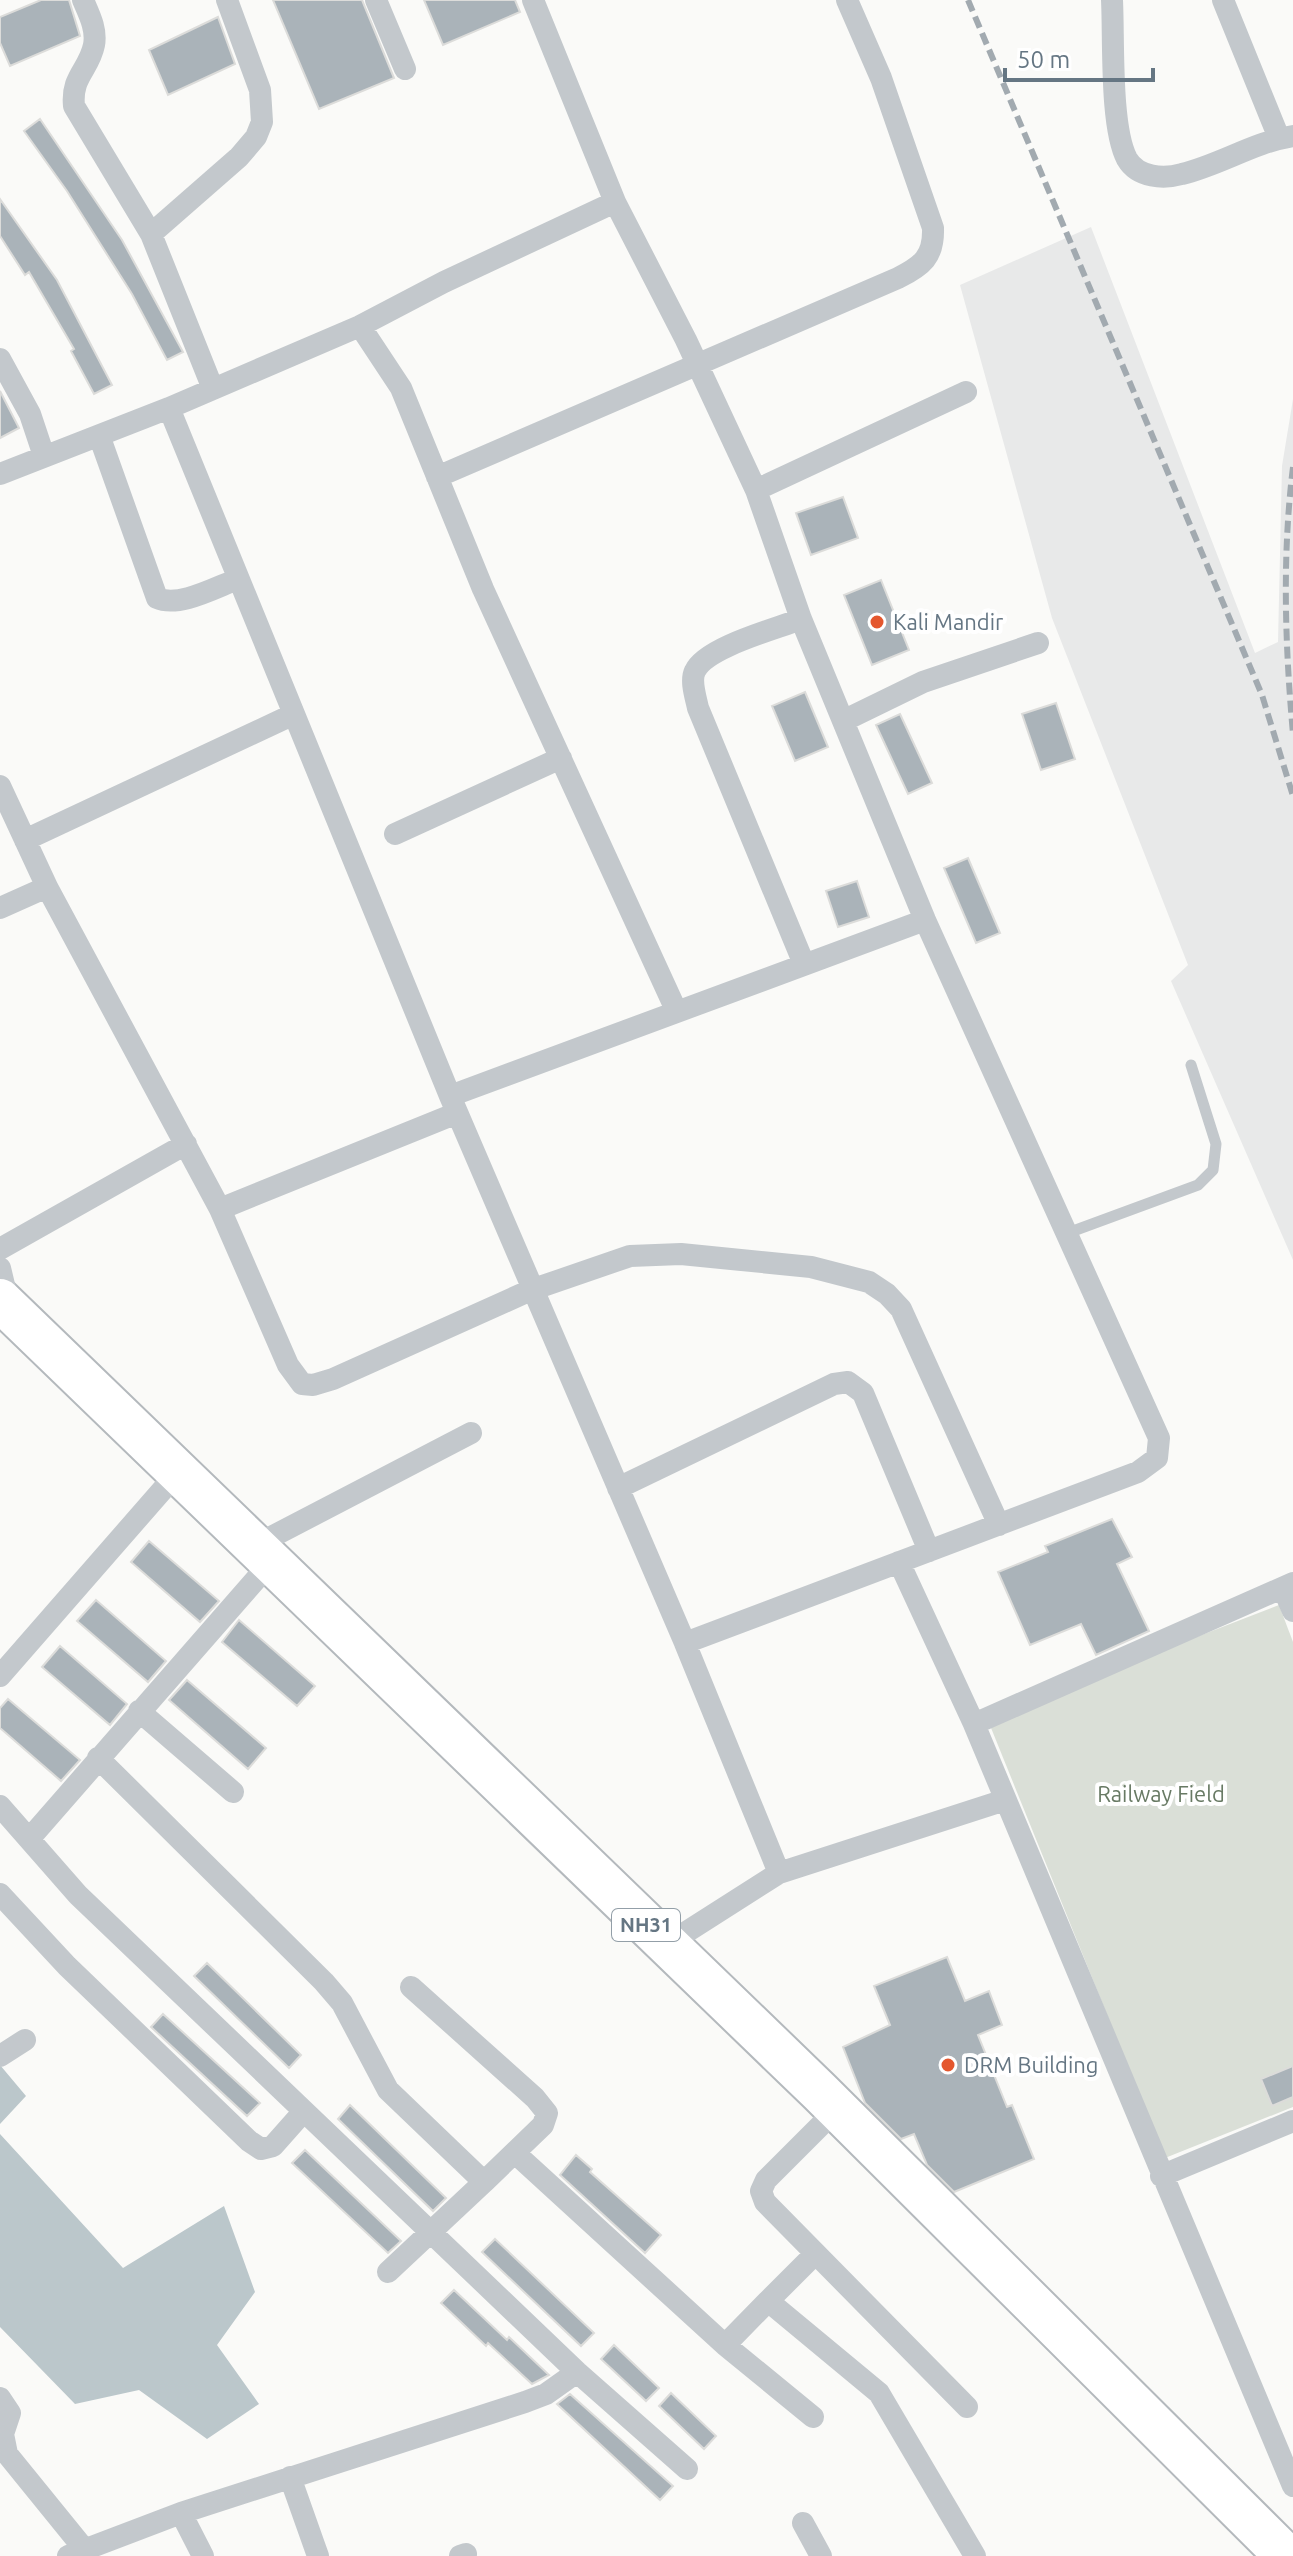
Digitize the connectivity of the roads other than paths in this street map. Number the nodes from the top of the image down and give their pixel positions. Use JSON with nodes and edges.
{"nodes":[{"id":1,"x":83,"y":0,"type":"edge"},
{"id":2,"x":227,"y":0,"type":"edge"},
{"id":3,"x":376,"y":0,"type":"edge"},
{"id":4,"x":533,"y":0,"type":"edge"},
{"id":5,"x":847,"y":0,"type":"edge"},
{"id":6,"x":1112,"y":0,"type":"edge"},
{"id":7,"x":1223,"y":0,"type":"edge"},
{"id":8,"x":405,"y":69,"type":"dead end"},
{"id":9,"x":1286,"y":137,"type":"edge"},
{"id":10,"x":615,"y":202,"type":"junction"},
{"id":11,"x":151,"y":234,"type":"junction"},
{"id":12,"x":360,"y":326,"type":"junction"},
{"id":13,"x":0,"y":359,"type":"edge"},
{"id":14,"x":697,"y":364,"type":"junction"},
{"id":15,"x":213,"y":389,"type":"junction"},
{"id":16,"x":966,"y":392,"type":"dead end"},
{"id":17,"x":169,"y":408,"type":"junction"},
{"id":18,"x":100,"y":438,"type":"junction"},
{"id":19,"x":44,"y":456,"type":"junction"},
{"id":20,"x":0,"y":474,"type":"edge"},
{"id":21,"x":437,"y":477,"type":"junction"},
{"id":22,"x":756,"y":490,"type":"junction"},
{"id":23,"x":238,"y":579,"type":"junction"},
{"id":24,"x":801,"y":619,"type":"junction"},
{"id":25,"x":1038,"y":643,"type":"dead end"},
{"id":26,"x":292,"y":715,"type":"junction"},
{"id":27,"x":843,"y":721,"type":"junction"},
{"id":28,"x":561,"y":758,"type":"junction"},
{"id":29,"x":0,"y":786,"type":"edge"},
{"id":30,"x":395,"y":834,"type":"dead end"},
{"id":31,"x":25,"y":840,"type":"junction"},
{"id":32,"x":47,"y":887,"type":"junction"},
{"id":33,"x":0,"y":908,"type":"edge"},
{"id":34,"x":925,"y":920,"type":"junction"},
{"id":35,"x":804,"y":964,"type":"junction"},
{"id":36,"x":676,"y":1010,"type":"junction"},
{"id":37,"x":1191,"y":1065,"type":"dead end"},
{"id":38,"x":454,"y":1104,"type":"junction"},
{"id":39,"x":186,"y":1144,"type":"junction"},
{"id":40,"x":220,"y":1209,"type":"junction"},
{"id":41,"x":1065,"y":1235,"type":"junction"},
{"id":42,"x":0,"y":1249,"type":"edge"},
{"id":43,"x":531,"y":1290,"type":"junction"},
{"id":44,"x":2,"y":1300,"type":"edge"},
{"id":45,"x":471,"y":1433,"type":"dead end"},
{"id":46,"x":165,"y":1487,"type":"junction"},
{"id":47,"x":618,"y":1488,"type":"junction"},
{"id":48,"x":999,"y":1525,"type":"junction"},
{"id":49,"x":929,"y":1551,"type":"junction"},
{"id":50,"x":256,"y":1561,"type":"junction"},
{"id":51,"x":899,"y":1562,"type":"junction"},
{"id":52,"x":1288,"y":1586,"type":"edge"},
{"id":53,"x":1293,"y":1611,"type":"edge"},
{"id":54,"x":685,"y":1643,"type":"junction"},
{"id":55,"x":0,"y":1676,"type":"edge"},
{"id":56,"x":139,"y":1711,"type":"junction"},
{"id":57,"x":974,"y":1724,"type":"junction"},
{"id":58,"x":98,"y":1758,"type":"junction"},
{"id":59,"x":233,"y":1792,"type":"dead end"},
{"id":60,"x":1005,"y":1800,"type":"junction"},
{"id":61,"x":0,"y":1806,"type":"edge"},
{"id":62,"x":30,"y":1838,"type":"junction"},
{"id":63,"x":779,"y":1873,"type":"junction"},
{"id":64,"x":0,"y":1894,"type":"edge"},
{"id":65,"x":666,"y":1945,"type":"junction"},
{"id":66,"x":411,"y":1987,"type":"dead end"},
{"id":67,"x":25,"y":2040,"type":"dead end"},
{"id":68,"x":0,"y":2056,"type":"edge"},
{"id":69,"x":304,"y":2111,"type":"junction"},
{"id":70,"x":1293,"y":2121,"type":"edge"},
{"id":71,"x":821,"y":2125,"type":"junction"},
{"id":72,"x":516,"y":2154,"type":"junction"},
{"id":73,"x":1161,"y":2176,"type":"junction"},
{"id":74,"x":484,"y":2182,"type":"junction"},
{"id":75,"x":431,"y":2232,"type":"junction"},
{"id":76,"x":814,"y":2255,"type":"junction"},
{"id":77,"x":388,"y":2272,"type":"dead end"},
{"id":78,"x":768,"y":2301,"type":"junction"},
{"id":79,"x":725,"y":2345,"type":"junction"},
{"id":80,"x":577,"y":2372,"type":"junction"},
{"id":81,"x":0,"y":2398,"type":"edge"},
{"id":82,"x":967,"y":2407,"type":"dead end"},
{"id":83,"x":813,"y":2417,"type":"dead end"},
{"id":84,"x":1,"y":2435,"type":"edge"},
{"id":85,"x":687,"y":2469,"type":"dead end"},
{"id":86,"x":290,"y":2477,"type":"junction"},
{"id":87,"x":1293,"y":2486,"type":"edge"},
{"id":88,"x":181,"y":2513,"type":"junction"},
{"id":89,"x":803,"y":2523,"type":"dead end"},
{"id":90,"x":77,"y":2553,"type":"edge"},
{"id":91,"x":203,"y":2556,"type":"edge"},
{"id":92,"x":318,"y":2556,"type":"edge"},
{"id":93,"x":821,"y":2556,"type":"edge"},
{"id":94,"x":975,"y":2556,"type":"edge"},
{"id":95,"x":1256,"y":2556,"type":"edge"},
{"id":96,"x":1286,"y":2556,"type":"edge"}],
"edges":[{"from":1,"to":11,"type":"street"},
{"from":2,"to":11,"type":"street"},
{"from":3,"to":8,"type":"street"},
{"from":4,"to":10,"type":"street"},
{"from":5,"to":14,"type":"street"},
{"from":6,"to":9,"type":"street"},
{"from":7,"to":9,"type":"street"},
{"from":10,"to":12,"type":"street"},
{"from":10,"to":14,"type":"street"},
{"from":11,"to":15,"type":"street"},
{"from":12,"to":15,"type":"street"},
{"from":12,"to":21,"type":"street"},
{"from":13,"to":19,"type":"street"},
{"from":14,"to":21,"type":"street"},
{"from":14,"to":22,"type":"street"},
{"from":15,"to":17,"type":"street"},
{"from":16,"to":22,"type":"street"},
{"from":17,"to":18,"type":"street"},
{"from":17,"to":23,"type":"street"},
{"from":18,"to":19,"type":"street"},
{"from":18,"to":23,"type":"street"},
{"from":19,"to":20,"type":"street"},
{"from":21,"to":28,"type":"street"},
{"from":22,"to":24,"type":"street"},
{"from":23,"to":26,"type":"street"},
{"from":24,"to":27,"type":"street"},
{"from":24,"to":35,"type":"street"},
{"from":25,"to":27,"type":"street"},
{"from":26,"to":31,"type":"street"},
{"from":26,"to":38,"type":"street"},
{"from":27,"to":34,"type":"street"},
{"from":28,"to":30,"type":"street"},
{"from":28,"to":36,"type":"street"},
{"from":29,"to":31,"type":"street"},
{"from":31,"to":32,"type":"street"},
{"from":32,"to":33,"type":"street"},
{"from":32,"to":39,"type":"street"},
{"from":34,"to":35,"type":"street"},
{"from":34,"to":41,"type":"street"},
{"from":35,"to":36,"type":"street"},
{"from":36,"to":38,"type":"street"},
{"from":37,"to":41,"type":"lane"},
{"from":38,"to":40,"type":"street"},
{"from":38,"to":43,"type":"street"},
{"from":39,"to":40,"type":"street"},
{"from":39,"to":42,"type":"street"},
{"from":40,"to":43,"type":"street"},
{"from":41,"to":48,"type":"street"},
{"from":43,"to":47,"type":"street"},
{"from":43,"to":48,"type":"street"},
{"from":44,"to":46,"type":"highway","number":"NH31"},
{"from":44,"to":50,"type":"highway","number":"NH31"},
{"from":45,"to":50,"type":"street"},
{"from":46,"to":50,"type":"highway","number":"NH31"},
{"from":46,"to":55,"type":"street"},
{"from":47,"to":49,"type":"street"},
{"from":47,"to":54,"type":"street"},
{"from":48,"to":49,"type":"street"},
{"from":49,"to":51,"type":"street"},
{"from":50,"to":56,"type":"street"},
{"from":50,"to":65,"type":"highway","number":"NH31"},
{"from":50,"to":71,"type":"highway","number":"NH31"},
{"from":51,"to":54,"type":"street"},
{"from":51,"to":57,"type":"street"},
{"from":52,"to":53,"type":"street"},
{"from":52,"to":57,"type":"street"},
{"from":54,"to":63,"type":"street"},
{"from":56,"to":58,"type":"street"},
{"from":56,"to":59,"type":"street"},
{"from":57,"to":60,"type":"street"},
{"from":58,"to":62,"type":"street"},
{"from":58,"to":74,"type":"street"},
{"from":60,"to":63,"type":"street"},
{"from":60,"to":73,"type":"street"},
{"from":61,"to":62,"type":"street"},
{"from":62,"to":69,"type":"street"},
{"from":63,"to":65,"type":"street"},
{"from":64,"to":69,"type":"street"},
{"from":65,"to":96,"type":"highway","number":"NH31"},
{"from":66,"to":72,"type":"street"},
{"from":67,"to":68,"type":"street"},
{"from":69,"to":75,"type":"street"},
{"from":70,"to":73,"type":"street"},
{"from":71,"to":76,"type":"street"},
{"from":71,"to":95,"type":"highway","number":"NH31"},
{"from":72,"to":74,"type":"street"},
{"from":72,"to":79,"type":"street"},
{"from":73,"to":87,"type":"street"},
{"from":74,"to":75,"type":"street"},
{"from":75,"to":77,"type":"street"},
{"from":75,"to":80,"type":"street"},
{"from":76,"to":78,"type":"street"},
{"from":76,"to":82,"type":"street"},
{"from":78,"to":79,"type":"street"},
{"from":78,"to":94,"type":"street"},
{"from":79,"to":83,"type":"street"},
{"from":80,"to":85,"type":"street"},
{"from":80,"to":86,"type":"street"},
{"from":81,"to":84,"type":"street"},
{"from":84,"to":90,"type":"street"},
{"from":86,"to":88,"type":"street"},
{"from":86,"to":92,"type":"street"},
{"from":88,"to":90,"type":"street"},
{"from":88,"to":91,"type":"street"},
{"from":89,"to":93,"type":"street"}]}
